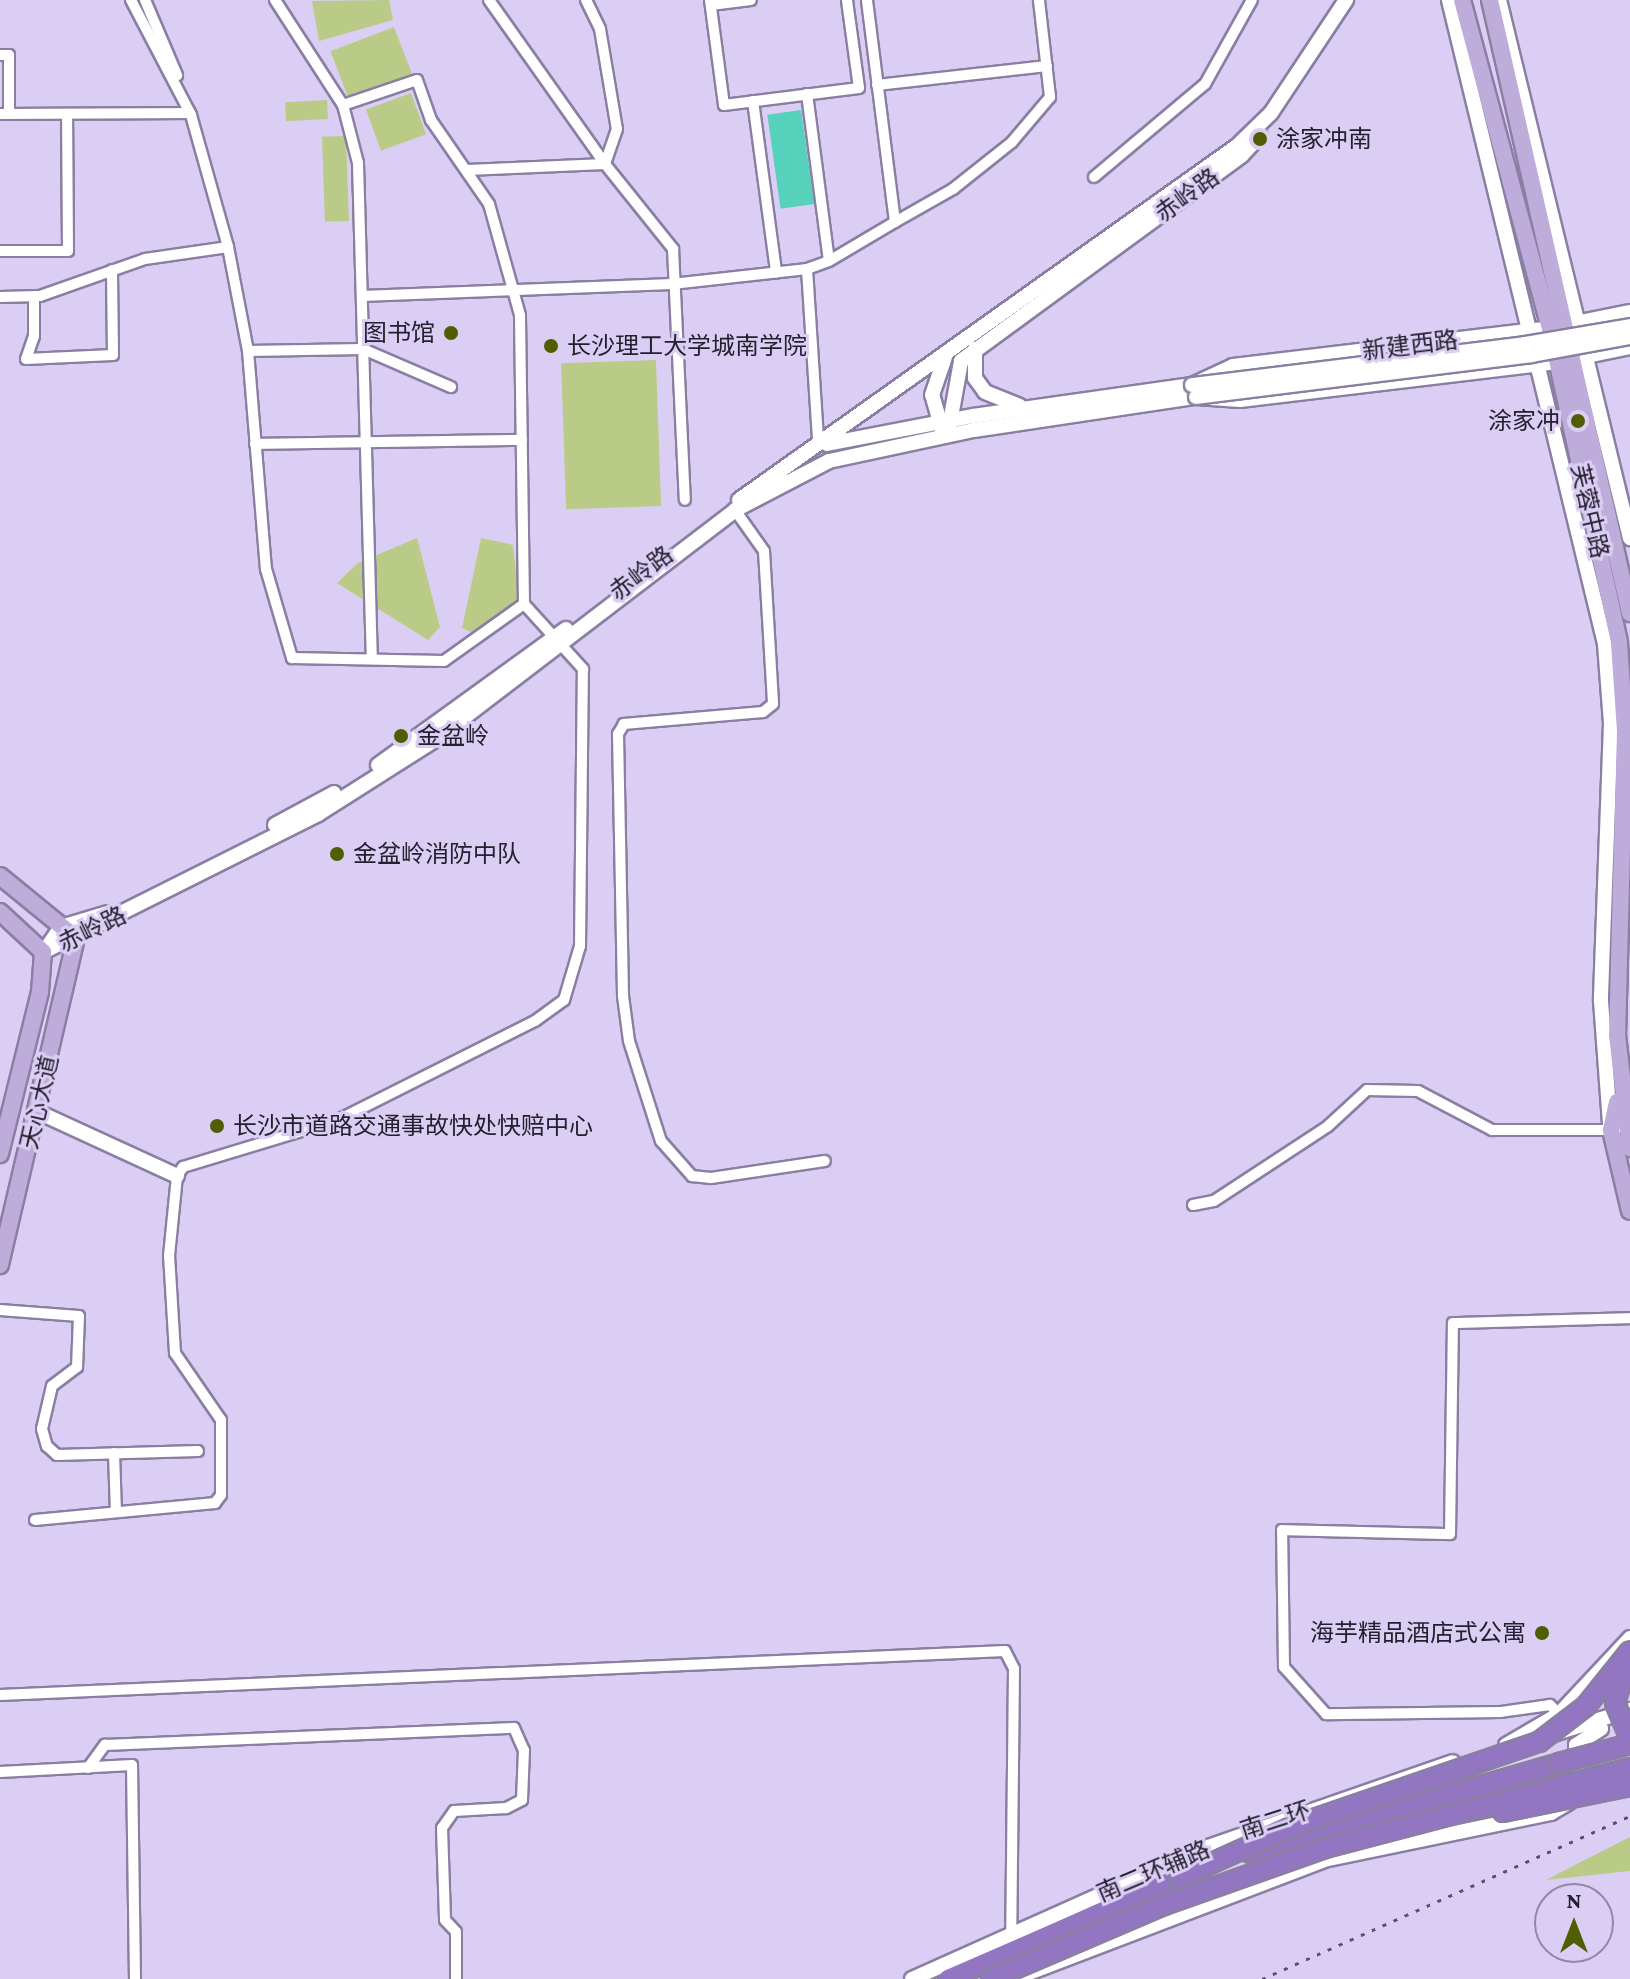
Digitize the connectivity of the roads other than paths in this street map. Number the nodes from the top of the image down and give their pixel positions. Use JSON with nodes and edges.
{"nodes":[{"id":1,"x":131,"y":0,"type":"edge"},
{"id":2,"x":145,"y":0,"type":"edge"},
{"id":3,"x":275,"y":0,"type":"edge"},
{"id":4,"x":489,"y":0,"type":"edge"},
{"id":5,"x":586,"y":0,"type":"edge"},
{"id":6,"x":751,"y":0,"type":"edge"},
{"id":7,"x":847,"y":0,"type":"edge"},
{"id":8,"x":867,"y":0,"type":"edge"},
{"id":9,"x":1039,"y":0,"type":"edge"},
{"id":10,"x":1252,"y":0,"type":"edge"},
{"id":11,"x":1346,"y":0,"type":"edge"},
{"id":12,"x":1355,"y":0,"type":"edge"},
{"id":13,"x":1449,"y":0,"type":"edge"},
{"id":14,"x":1462,"y":0,"type":"edge"},
{"id":15,"x":1490,"y":0,"type":"edge"},
{"id":16,"x":1499,"y":0,"type":"edge"},
{"id":17,"x":710,"y":2,"type":"edge"},
{"id":18,"x":0,"y":55,"type":"edge"},
{"id":19,"x":1047,"y":66,"type":"junction"},
{"id":20,"x":877,"y":85,"type":"junction"},
{"id":21,"x":4,"y":86,"type":"edge"},
{"id":22,"x":807,"y":94,"type":"junction"},
{"id":23,"x":753,"y":101,"type":"junction"},
{"id":24,"x":343,"y":105,"type":"junction"},
{"id":25,"x":5,"y":114,"type":"edge"},
{"id":26,"x":67,"y":114,"type":"junction"},
{"id":27,"x":191,"y":115,"type":"junction"},
{"id":28,"x":605,"y":164,"type":"junction"},
{"id":29,"x":467,"y":170,"type":"junction"},
{"id":30,"x":1094,"y":177,"type":"dead end"},
{"id":31,"x":895,"y":222,"type":"junction"},
{"id":32,"x":228,"y":247,"type":"junction"},
{"id":33,"x":0,"y":251,"type":"edge"},
{"id":34,"x":829,"y":261,"type":"junction"},
{"id":35,"x":807,"y":269,"type":"junction"},
{"id":36,"x":112,"y":270,"type":"junction"},
{"id":37,"x":776,"y":272,"type":"junction"},
{"id":38,"x":672,"y":284,"type":"junction"},
{"id":39,"x":513,"y":289,"type":"junction"},
{"id":40,"x":34,"y":296,"type":"junction"},
{"id":41,"x":362,"y":296,"type":"junction"},
{"id":42,"x":0,"y":297,"type":"edge"},
{"id":43,"x":1630,"y":312,"type":"edge"},
{"id":44,"x":1564,"y":325,"type":"junction"},
{"id":45,"x":1630,"y":326,"type":"edge"},
{"id":46,"x":1530,"y":330,"type":"junction"},
{"id":47,"x":1630,"y":337,"type":"edge"},
{"id":48,"x":1630,"y":347,"type":"edge"},
{"id":49,"x":363,"y":349,"type":"junction"},
{"id":50,"x":975,"y":349,"type":"junction"},
{"id":51,"x":248,"y":351,"type":"junction"},
{"id":52,"x":945,"y":357,"type":"junction"},
{"id":53,"x":1572,"y":360,"type":"junction"},
{"id":54,"x":1538,"y":365,"type":"junction"},
{"id":55,"x":451,"y":387,"type":"dead end"},
{"id":56,"x":1194,"y":391,"type":"junction"},
{"id":57,"x":1031,"y":408,"type":"junction"},
{"id":58,"x":947,"y":428,"type":"junction"},
{"id":59,"x":522,"y":440,"type":"junction"},
{"id":60,"x":820,"y":441,"type":"junction"},
{"id":61,"x":366,"y":442,"type":"junction"},
{"id":62,"x":255,"y":444,"type":"junction"},
{"id":63,"x":685,"y":500,"type":"dead end"},
{"id":64,"x":735,"y":510,"type":"junction"},
{"id":65,"x":1630,"y":538,"type":"edge"},
{"id":66,"x":524,"y":604,"type":"junction"},
{"id":67,"x":1630,"y":613,"type":"edge"},
{"id":68,"x":556,"y":643,"type":"junction"},
{"id":69,"x":372,"y":659,"type":"junction"},
{"id":70,"x":0,"y":876,"type":"edge"},
{"id":71,"x":0,"y":912,"type":"edge"},
{"id":72,"x":61,"y":927,"type":"junction"},
{"id":73,"x":76,"y":938,"type":"junction"},
{"id":74,"x":43,"y":952,"type":"junction"},
{"id":75,"x":38,"y":1112,"type":"junction"},
{"id":76,"x":1619,"y":1130,"type":"junction"},
{"id":77,"x":1630,"y":1148,"type":"edge"},
{"id":78,"x":0,"y":1154,"type":"edge"},
{"id":79,"x":825,"y":1161,"type":"dead end"},
{"id":80,"x":177,"y":1176,"type":"junction"},
{"id":81,"x":1193,"y":1205,"type":"dead end"},
{"id":82,"x":1630,"y":1211,"type":"edge"},
{"id":83,"x":0,"y":1265,"type":"edge"},
{"id":84,"x":0,"y":1310,"type":"edge"},
{"id":85,"x":1630,"y":1318,"type":"edge"},
{"id":86,"x":198,"y":1451,"type":"dead end"},
{"id":87,"x":114,"y":1453,"type":"junction"},
{"id":88,"x":116,"y":1512,"type":"junction"},
{"id":89,"x":35,"y":1520,"type":"dead end"},
{"id":90,"x":1630,"y":1638,"type":"edge"},
{"id":91,"x":1630,"y":1654,"type":"edge"},
{"id":92,"x":0,"y":1695,"type":"edge"},
{"id":93,"x":1630,"y":1713,"type":"edge"},
{"id":94,"x":1559,"y":1714,"type":"junction"},
{"id":95,"x":1630,"y":1735,"type":"edge"},
{"id":96,"x":1630,"y":1744,"type":"edge"},
{"id":97,"x":1506,"y":1745,"type":"junction"},
{"id":98,"x":88,"y":1768,"type":"junction"},
{"id":99,"x":1630,"y":1768,"type":"edge"},
{"id":100,"x":0,"y":1772,"type":"edge"},
{"id":101,"x":1630,"y":1786,"type":"edge"},
{"id":102,"x":1394,"y":1830,"type":"junction"},
{"id":103,"x":1179,"y":1878,"type":"junction"},
{"id":104,"x":1011,"y":1934,"type":"junction"},
{"id":105,"x":135,"y":1979,"type":"edge"},
{"id":106,"x":456,"y":1979,"type":"edge"},
{"id":107,"x":912,"y":1979,"type":"edge"},
{"id":108,"x":948,"y":1979,"type":"edge"},
{"id":109,"x":991,"y":1979,"type":"edge"},
{"id":110,"x":1013,"y":1979,"type":"edge"}],
"edges":[{"from":1,"to":27,"type":"street"},
{"from":2,"to":27,"type":"street"},
{"from":3,"to":24,"type":"street"},
{"from":4,"to":28,"type":"street"},
{"from":5,"to":28,"type":"street"},
{"from":6,"to":17,"type":"street"},
{"from":7,"to":22,"type":"street"},
{"from":8,"to":20,"type":"street"},
{"from":9,"to":19,"type":"street"},
{"from":10,"to":30,"type":"street"},
{"from":11,"to":52,"type":"main road","name":"赤岭路"},
{"from":12,"to":50,"type":"main road","name":"赤岭路"},
{"from":13,"to":46,"type":"main road"},
{"from":14,"to":44,"type":"main road","name":"芙蓉中路"},
{"from":15,"to":44,"type":"main road","name":"芙蓉中路"},
{"from":16,"to":44,"type":"main road"},
{"from":17,"to":23,"type":"street"},
{"from":18,"to":21,"type":"street"},
{"from":19,"to":20,"type":"street"},
{"from":19,"to":31,"type":"street"},
{"from":20,"to":31,"type":"street"},
{"from":21,"to":25,"type":"street"},
{"from":22,"to":23,"type":"street"},
{"from":22,"to":34,"type":"street"},
{"from":23,"to":37,"type":"street"},
{"from":24,"to":29,"type":"street"},
{"from":24,"to":41,"type":"street"},
{"from":25,"to":26,"type":"street"},
{"from":26,"to":27,"type":"street"},
{"from":26,"to":33,"type":"street"},
{"from":27,"to":32,"type":"street"},
{"from":28,"to":29,"type":"street"},
{"from":28,"to":38,"type":"street"},
{"from":29,"to":39,"type":"street"},
{"from":31,"to":34,"type":"street"},
{"from":32,"to":36,"type":"street"},
{"from":32,"to":51,"type":"street"},
{"from":34,"to":35,"type":"street"},
{"from":35,"to":37,"type":"street"},
{"from":35,"to":60,"type":"street"},
{"from":36,"to":40,"type":"street"},
{"from":36,"to":40,"type":"street"},
{"from":37,"to":38,"type":"street"},
{"from":38,"to":39,"type":"street"},
{"from":38,"to":63,"type":"street"},
{"from":39,"to":41,"type":"street"},
{"from":39,"to":59,"type":"street"},
{"from":40,"to":42,"type":"street"},
{"from":41,"to":49,"type":"street"},
{"from":43,"to":44,"type":"main road","name":"新建西路"},
{"from":44,"to":46,"type":"main road","name":"新建西路"},
{"from":44,"to":53,"type":"main road","name":"芙蓉中路"},
{"from":45,"to":56,"type":"main road","name":"新建西路","bridge":true},
{"from":46,"to":54,"type":"main road"},
{"from":46,"to":56,"type":"main road","name":"新建西路"},
{"from":47,"to":56,"type":"main road","name":"新建西路","bridge":true},
{"from":48,"to":53,"type":"main road","name":"新建西路"},
{"from":49,"to":51,"type":"street"},
{"from":49,"to":55,"type":"street"},
{"from":49,"to":61,"type":"street"},
{"from":50,"to":57,"type":"main road"},
{"from":50,"to":58,"type":"main road","name":"赤岭路"},
{"from":51,"to":62,"type":"street"},
{"from":52,"to":58,"type":"main road"},
{"from":52,"to":60,"type":"main road","name":"赤岭路"},
{"from":53,"to":54,"type":"main road","name":"新建西路"},
{"from":53,"to":65,"type":"main road"},
{"from":53,"to":67,"type":"main road","name":"芙蓉中路"},
{"from":53,"to":76,"type":"main road","name":"芙蓉中路"},
{"from":54,"to":56,"type":"main road","name":"新建西路"},
{"from":54,"to":76,"type":"main road"},
{"from":56,"to":57,"type":"main road","name":"新建西路"},
{"from":56,"to":58,"type":"main road","name":"新建西路"},
{"from":57,"to":58,"type":"main road","name":"新建西路"},
{"from":58,"to":60,"type":"main road","name":"新建西路"},
{"from":58,"to":64,"type":"main road","name":"赤岭路"},
{"from":59,"to":61,"type":"street"},
{"from":59,"to":66,"type":"street"},
{"from":60,"to":68,"type":"main road","name":"赤岭路"},
{"from":61,"to":62,"type":"street"},
{"from":61,"to":69,"type":"street"},
{"from":62,"to":69,"type":"street"},
{"from":64,"to":68,"type":"main road","name":"赤岭路"},
{"from":64,"to":79,"type":"street"},
{"from":66,"to":68,"type":"street"},
{"from":66,"to":69,"type":"street"},
{"from":68,"to":72,"type":"main road","name":"赤岭路"},
{"from":68,"to":73,"type":"main road","name":"赤岭路"},
{"from":68,"to":80,"type":"street"},
{"from":70,"to":72,"type":"main road"},
{"from":71,"to":74,"type":"main road"},
{"from":72,"to":73,"type":"main road"},
{"from":72,"to":74,"type":"main road","name":"赤岭路"},
{"from":73,"to":74,"type":"main road","name":"赤岭路"},
{"from":73,"to":75,"type":"main road","name":"天心大道"},
{"from":74,"to":78,"type":"main road","name":"天心大道"},
{"from":75,"to":80,"type":"main road"},
{"from":75,"to":83,"type":"main road","name":"天心大道"},
{"from":76,"to":77,"type":"main road"},
{"from":76,"to":81,"type":"street"},
{"from":76,"to":82,"type":"main road"},
{"from":80,"to":88,"type":"street"},
{"from":84,"to":87,"type":"street"},
{"from":85,"to":94,"type":"street"},
{"from":86,"to":87,"type":"street"},
{"from":87,"to":88,"type":"street"},
{"from":88,"to":89,"type":"street"},
{"from":90,"to":94,"type":"main road"},
{"from":91,"to":95,"type":"highway","bridge":true},
{"from":91,"to":103,"type":"highway","bridge":true},
{"from":92,"to":104,"type":"street"},
{"from":93,"to":97,"type":"main road","name":"南二环辅路"},
{"from":93,"to":110,"type":"main road","name":"南二环辅路"},
{"from":94,"to":97,"type":"main road"},
{"from":96,"to":103,"type":"highway","name":"南二环","bridge":true},
{"from":97,"to":104,"type":"main road","name":"南二环辅路"},
{"from":98,"to":100,"type":"street"},
{"from":98,"to":105,"type":"street"},
{"from":98,"to":106,"type":"street"},
{"from":99,"to":102,"type":"highway","name":"南二环","bridge":true},
{"from":101,"to":102,"type":"highway","bridge":true},
{"from":102,"to":109,"type":"highway","name":"南二环","bridge":true},
{"from":103,"to":108,"type":"highway","name":"南二环"},
{"from":104,"to":107,"type":"main road","name":"南二环辅路"}]}
